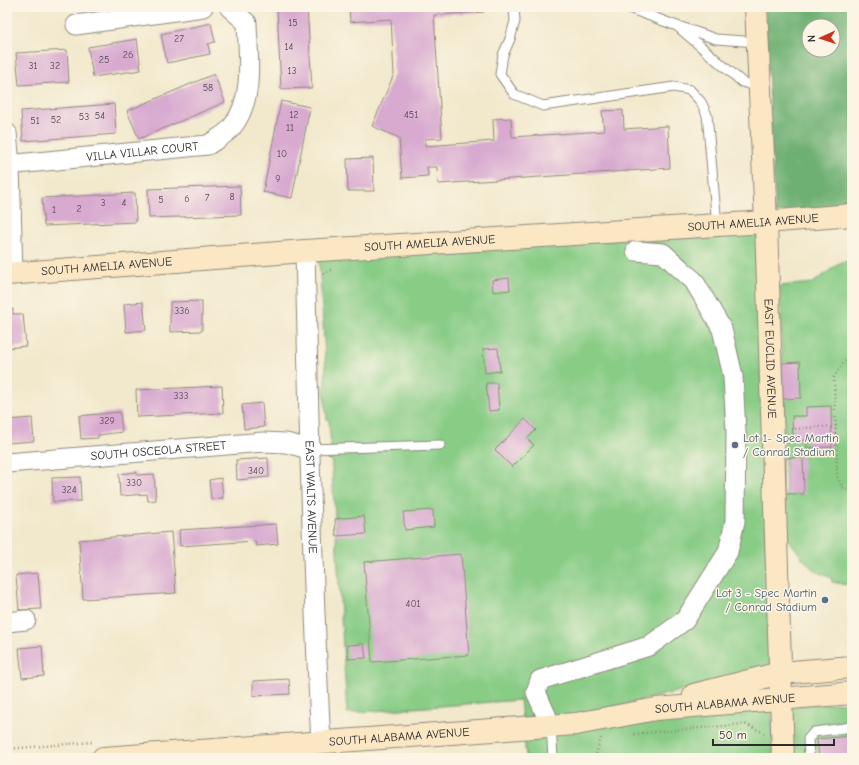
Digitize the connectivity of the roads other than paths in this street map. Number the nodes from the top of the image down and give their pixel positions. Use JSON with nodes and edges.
{"nodes":[{"id":1,"x":203,"y":7,"type":"edge"},
{"id":2,"x":229,"y":7,"type":"edge"},
{"id":3,"x":514,"y":7,"type":"edge"},
{"id":4,"x":626,"y":7,"type":"edge"},
{"id":5,"x":756,"y":7,"type":"edge"},
{"id":6,"x":76,"y":24,"type":"dead end"},
{"id":7,"x":677,"y":26,"type":"junction"},
{"id":8,"x":757,"y":42,"type":"junction"},
{"id":9,"x":760,"y":87,"type":"junction"},
{"id":10,"x":7,"y":133,"type":"edge"},
{"id":11,"x":8,"y":165,"type":"edge"},
{"id":12,"x":852,"y":215,"type":"edge"},
{"id":13,"x":766,"y":222,"type":"junction"},
{"id":14,"x":717,"y":225,"type":"junction"},
{"id":15,"x":305,"y":251,"type":"junction"},
{"id":16,"x":636,"y":251,"type":"dead end"},
{"id":17,"x":10,"y":274,"type":"edge"},
{"id":18,"x":440,"y":445,"type":"dead end"},
{"id":19,"x":309,"y":448,"type":"junction"},
{"id":20,"x":7,"y":463,"type":"edge"},
{"id":21,"x":26,"y":620,"type":"dead end"},
{"id":22,"x":7,"y":622,"type":"edge"},
{"id":23,"x":852,"y":667,"type":"edge"},
{"id":24,"x":780,"y":673,"type":"junction"},
{"id":25,"x":852,"y":694,"type":"edge"},
{"id":26,"x":781,"y":698,"type":"junction"},
{"id":27,"x":576,"y":724,"type":"junction"},
{"id":28,"x":551,"y":726,"type":"junction"},
{"id":29,"x":852,"y":727,"type":"edge"},
{"id":30,"x":321,"y":742,"type":"junction"},
{"id":31,"x":102,"y":758,"type":"edge"},
{"id":32,"x":553,"y":758,"type":"edge"},
{"id":33,"x":783,"y":758,"type":"edge"},
{"id":34,"x":809,"y":758,"type":"edge"}],
"edges":[{"from":1,"to":6,"type":"street"},
{"from":2,"to":11,"type":"street","name":"VILLA VILLAR COURT"},
{"from":3,"to":14,"type":"lane"},
{"from":4,"to":7,"type":"lane"},
{"from":5,"to":8,"type":"street","name":"EAST EUCLID AVENUE"},
{"from":7,"to":8,"type":"lane"},
{"from":7,"to":9,"type":"lane"},
{"from":8,"to":9,"type":"street","name":"EAST EUCLID AVENUE"},
{"from":9,"to":13,"type":"street","name":"EAST EUCLID AVENUE"},
{"from":10,"to":11,"type":"street"},
{"from":11,"to":17,"type":"street"},
{"from":12,"to":13,"type":"street","name":"SOUTH AMELIA AVENUE"},
{"from":13,"to":14,"type":"street","name":"SOUTH AMELIA AVENUE"},
{"from":13,"to":24,"type":"street","name":"EAST EUCLID AVENUE"},
{"from":14,"to":15,"type":"street","name":"SOUTH AMELIA AVENUE"},
{"from":15,"to":17,"type":"street","name":"SOUTH AMELIA AVENUE"},
{"from":15,"to":19,"type":"street","name":"EAST WALTS AVENUE"},
{"from":16,"to":28,"type":"street"},
{"from":18,"to":19,"type":"lane"},
{"from":19,"to":20,"type":"street","name":"SOUTH OSCEOLA STREET"},
{"from":19,"to":30,"type":"street","name":"EAST WALTS AVENUE"},
{"from":21,"to":22,"type":"street"},
{"from":23,"to":24,"type":"street","name":"SOUTH ALABAMA AVENUE"},
{"from":24,"to":26,"type":"street","name":"EAST EUCLID AVENUE"},
{"from":24,"to":27,"type":"street","name":"SOUTH ALABAMA AVENUE"},
{"from":25,"to":26,"type":"street","name":"SOUTH ALABAMA AVENUE"},
{"from":26,"to":27,"type":"street","name":"SOUTH ALABAMA AVENUE"},
{"from":26,"to":33,"type":"street","name":"EAST EUCLID AVENUE"},
{"from":27,"to":28,"type":"street","name":"SOUTH ALABAMA AVENUE"},
{"from":28,"to":30,"type":"street","name":"SOUTH ALABAMA AVENUE"},
{"from":28,"to":32,"type":"lane"},
{"from":29,"to":34,"type":"lane"},
{"from":30,"to":31,"type":"street","name":"SOUTH ALABAMA AVENUE"}]}
